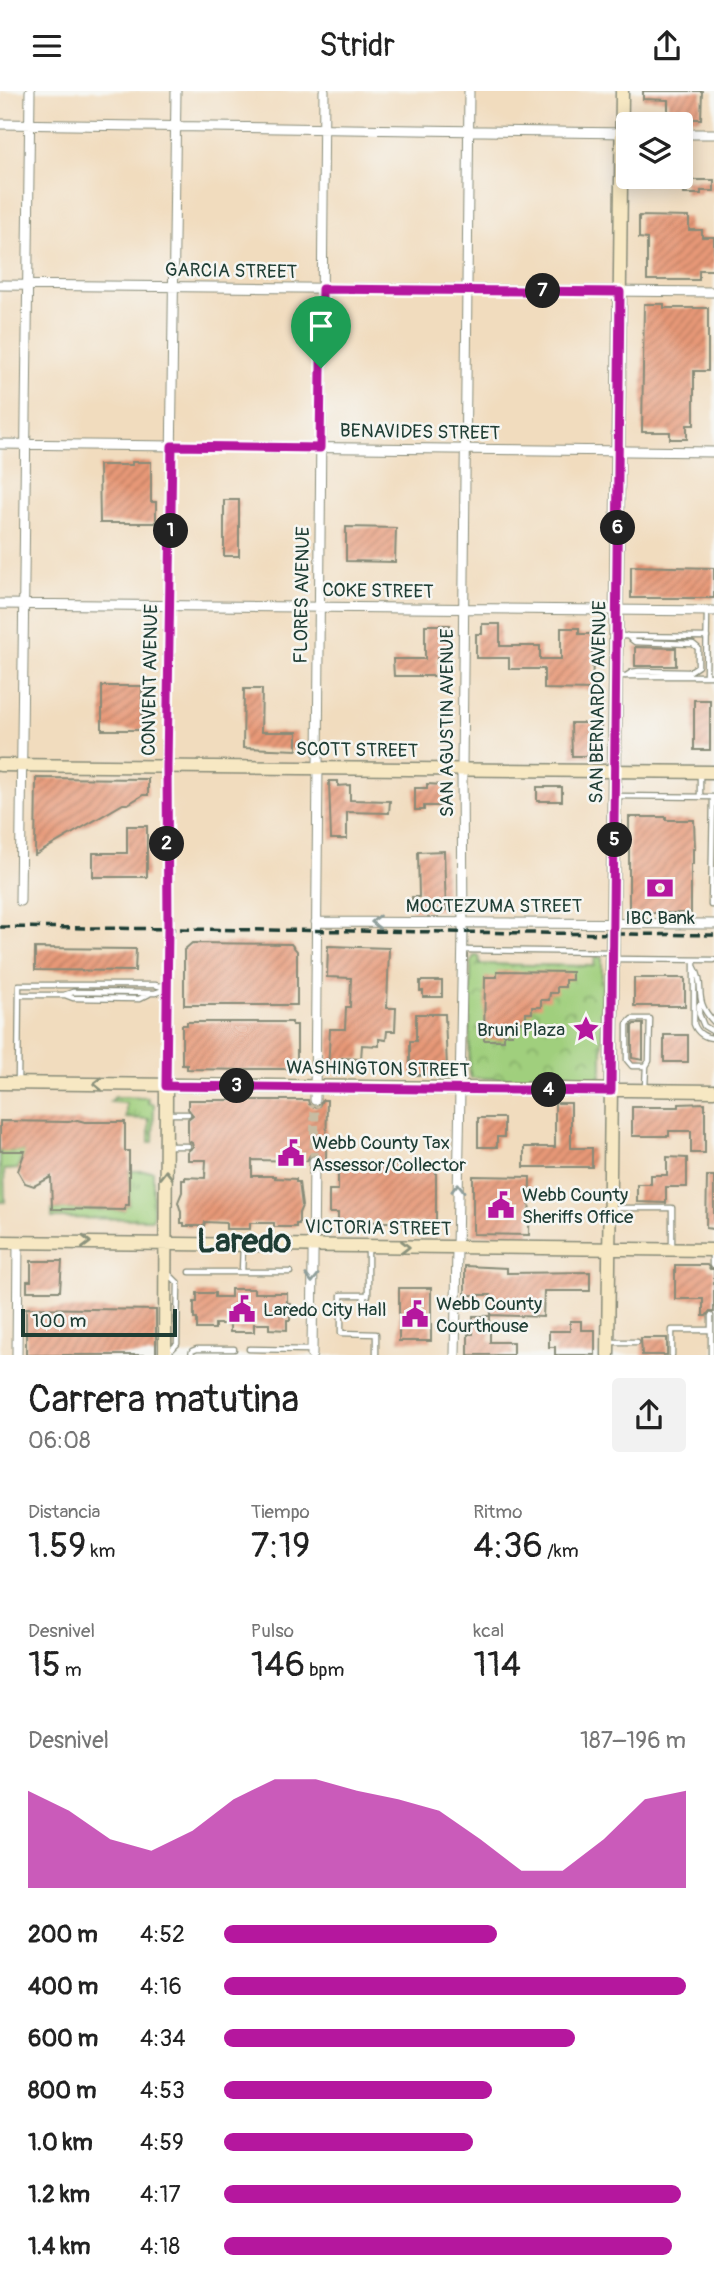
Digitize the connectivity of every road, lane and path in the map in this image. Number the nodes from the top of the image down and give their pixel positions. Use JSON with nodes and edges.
{"nodes":[{"id":1,"x":30,"y":91,"type":"edge"},
{"id":2,"x":176,"y":91,"type":"edge"},
{"id":3,"x":324,"y":91,"type":"edge"},
{"id":4,"x":469,"y":91,"type":"edge"},
{"id":5,"x":622,"y":91,"type":"edge"},
{"id":6,"x":623,"y":112,"type":"edge"},
{"id":7,"x":0,"y":124,"type":"edge"},
{"id":8,"x":30,"y":124,"type":"junction"},
{"id":9,"x":176,"y":127,"type":"junction"},
{"id":10,"x":323,"y":129,"type":"junction"},
{"id":11,"x":469,"y":131,"type":"junction"},
{"id":12,"x":616,"y":134,"type":"edge"},
{"id":13,"x":693,"y":134,"type":"edge"},
{"id":14,"x":714,"y":134,"type":"edge"},
{"id":15,"x":623,"y":189,"type":"edge"},
{"id":16,"x":0,"y":285,"type":"edge"},
{"id":17,"x":28,"y":286,"type":"junction"},
{"id":18,"x":174,"y":287,"type":"junction"},
{"id":19,"x":322,"y":289,"type":"junction"},
{"id":20,"x":467,"y":291,"type":"junction"},
{"id":21,"x":620,"y":292,"type":"junction"},
{"id":22,"x":714,"y":292,"type":"edge"},
{"id":23,"x":0,"y":444,"type":"edge"},
{"id":24,"x":26,"y":445,"type":"junction"},
{"id":25,"x":172,"y":446,"type":"junction"},
{"id":26,"x":320,"y":448,"type":"junction"},
{"id":27,"x":466,"y":449,"type":"junction"},
{"id":28,"x":619,"y":451,"type":"junction"},
{"id":29,"x":714,"y":452,"type":"edge"},
{"id":30,"x":0,"y":604,"type":"edge"},
{"id":31,"x":25,"y":604,"type":"junction"},
{"id":32,"x":170,"y":605,"type":"junction"},
{"id":33,"x":318,"y":607,"type":"junction"},
{"id":34,"x":464,"y":608,"type":"junction"},
{"id":35,"x":617,"y":610,"type":"junction"},
{"id":36,"x":710,"y":611,"type":"edge"},
{"id":37,"x":622,"y":636,"type":"junction"},
{"id":38,"x":707,"y":637,"type":"junction"},
{"id":39,"x":621,"y":676,"type":"junction"},
{"id":40,"x":706,"y":676,"type":"junction"},
{"id":41,"x":714,"y":676,"type":"edge"},
{"id":42,"x":0,"y":765,"type":"edge"},
{"id":43,"x":23,"y":765,"type":"junction"},
{"id":44,"x":167,"y":767,"type":"junction"},
{"id":45,"x":317,"y":768,"type":"junction"},
{"id":46,"x":462,"y":769,"type":"junction"},
{"id":47,"x":615,"y":771,"type":"junction"},
{"id":48,"x":700,"y":772,"type":"junction"},
{"id":49,"x":714,"y":772,"type":"edge"},
{"id":50,"x":615,"y":796,"type":"junction"},
{"id":51,"x":701,"y":796,"type":"junction"},
{"id":52,"x":713,"y":797,"type":"edge"},
{"id":53,"x":20,"y":901,"type":"dead end"},
{"id":54,"x":714,"y":905,"type":"edge"},
{"id":55,"x":316,"y":922,"type":"junction"},
{"id":56,"x":463,"y":922,"type":"junction"},
{"id":57,"x":614,"y":923,"type":"junction"},
{"id":58,"x":714,"y":923,"type":"edge"},
{"id":59,"x":462,"y":950,"type":"junction"},
{"id":60,"x":614,"y":955,"type":"junction"},
{"id":61,"x":714,"y":960,"type":"edge"},
{"id":62,"x":694,"y":963,"type":"junction"},
{"id":63,"x":168,"y":989,"type":"junction"},
{"id":64,"x":19,"y":995,"type":"junction"},
{"id":65,"x":700,"y":997,"type":"junction"},
{"id":66,"x":714,"y":1022,"type":"edge"},
{"id":67,"x":613,"y":1024,"type":"junction"},
{"id":68,"x":627,"y":1024,"type":"junction"},
{"id":69,"x":650,"y":1028,"type":"junction"},
{"id":70,"x":643,"y":1032,"type":"dead end"},
{"id":71,"x":714,"y":1032,"type":"edge"},
{"id":72,"x":714,"y":1038,"type":"edge"},
{"id":73,"x":650,"y":1040,"type":"junction"},
{"id":74,"x":643,"y":1044,"type":"dead end"},
{"id":75,"x":612,"y":1060,"type":"junction"},
{"id":76,"x":627,"y":1060,"type":"junction"},
{"id":77,"x":646,"y":1066,"type":"junction"},
{"id":78,"x":0,"y":1083,"type":"edge"},
{"id":79,"x":18,"y":1083,"type":"junction"},
{"id":80,"x":166,"y":1086,"type":"junction"},
{"id":81,"x":314,"y":1086,"type":"junction"},
{"id":82,"x":459,"y":1088,"type":"junction"},
{"id":83,"x":611,"y":1091,"type":"junction"},
{"id":84,"x":645,"y":1091,"type":"junction"},
{"id":85,"x":714,"y":1091,"type":"edge"},
{"id":86,"x":315,"y":1100,"type":"tunnel mouth"},
{"id":87,"x":166,"y":1114,"type":"junction"},
{"id":88,"x":188,"y":1114,"type":"dead end"},
{"id":89,"x":166,"y":1146,"type":"junction"},
{"id":90,"x":188,"y":1146,"type":"dead end"},
{"id":91,"x":314,"y":1161,"type":"tunnel mouth"},
{"id":92,"x":610,"y":1208,"type":"junction"},
{"id":93,"x":0,"y":1242,"type":"edge"},
{"id":94,"x":18,"y":1242,"type":"junction"},
{"id":95,"x":166,"y":1243,"type":"junction"},
{"id":96,"x":243,"y":1244,"type":"junction"},
{"id":97,"x":313,"y":1246,"type":"junction"},
{"id":98,"x":368,"y":1247,"type":"junction"},
{"id":99,"x":457,"y":1248,"type":"junction"},
{"id":100,"x":609,"y":1249,"type":"junction"},
{"id":101,"x":672,"y":1249,"type":"junction"},
{"id":102,"x":713,"y":1250,"type":"edge"},
{"id":103,"x":712,"y":1265,"type":"dead end"},
{"id":104,"x":190,"y":1272,"type":"dead end"},
{"id":105,"x":242,"y":1272,"type":"junction"},
{"id":106,"x":290,"y":1272,"type":"dead end"},
{"id":107,"x":364,"y":1295,"type":"junction"},
{"id":108,"x":364,"y":1306,"type":"dead end"},
{"id":109,"x":711,"y":1317,"type":"dead end"},
{"id":110,"x":711,"y":1330,"type":"junction"},
{"id":111,"x":637,"y":1342,"type":"dead end"},
{"id":112,"x":608,"y":1348,"type":"edge"},
{"id":113,"x":234,"y":1349,"type":"dead end"},
{"id":114,"x":249,"y":1349,"type":"dead end"},
{"id":115,"x":312,"y":1352,"type":"edge"},
{"id":116,"x":17,"y":1355,"type":"edge"},
{"id":117,"x":165,"y":1355,"type":"edge"},
{"id":118,"x":191,"y":1355,"type":"edge"},
{"id":119,"x":376,"y":1355,"type":"edge"},
{"id":120,"x":455,"y":1355,"type":"edge"},
{"id":121,"x":672,"y":1355,"type":"edge"},
{"id":122,"x":711,"y":1355,"type":"edge"}],
"edges":[{"from":1,"to":8,"type":"street"},
{"from":2,"to":9,"type":"street","name":"CONVENT AVENUE"},
{"from":3,"to":10,"type":"street","name":"FLORES AVENUE"},
{"from":4,"to":11,"type":"street","name":"SAN AGUSTIN AVENUE"},
{"from":5,"to":6,"type":"main road","name":"SAN BERNARDO AVENUE"},
{"from":7,"to":8,"type":"street"},
{"from":8,"to":9,"type":"street"},
{"from":8,"to":17,"type":"street"},
{"from":9,"to":10,"type":"street"},
{"from":9,"to":18,"type":"street","name":"CONVENT AVENUE"},
{"from":10,"to":11,"type":"street"},
{"from":10,"to":19,"type":"street","name":"FLORES AVENUE"},
{"from":11,"to":12,"type":"street"},
{"from":11,"to":20,"type":"street","name":"SAN AGUSTIN AVENUE"},
{"from":13,"to":14,"type":"street"},
{"from":15,"to":21,"type":"main road","name":"SAN BERNARDO AVENUE"},
{"from":16,"to":17,"type":"street","name":"GARCIA STREET"},
{"from":17,"to":18,"type":"street","name":"GARCIA STREET"},
{"from":17,"to":24,"type":"street"},
{"from":18,"to":19,"type":"street","name":"GARCIA STREET"},
{"from":18,"to":25,"type":"street","name":"CONVENT AVENUE"},
{"from":19,"to":20,"type":"street","name":"GARCIA STREET"},
{"from":19,"to":26,"type":"street","name":"FLORES AVENUE"},
{"from":20,"to":21,"type":"street","name":"GARCIA STREET"},
{"from":20,"to":27,"type":"street","name":"SAN AGUSTIN AVENUE"},
{"from":21,"to":22,"type":"street","name":"GARCIA STREET"},
{"from":21,"to":28,"type":"main road","name":"SAN BERNARDO AVENUE"},
{"from":23,"to":24,"type":"street","name":"BENAVIDES STREET"},
{"from":24,"to":25,"type":"street","name":"BENAVIDES STREET"},
{"from":24,"to":31,"type":"street"},
{"from":25,"to":26,"type":"street","name":"BENAVIDES STREET"},
{"from":25,"to":32,"type":"street","name":"CONVENT AVENUE"},
{"from":26,"to":27,"type":"street","name":"BENAVIDES STREET"},
{"from":26,"to":33,"type":"street","name":"FLORES AVENUE"},
{"from":27,"to":28,"type":"street","name":"BENAVIDES STREET"},
{"from":27,"to":34,"type":"street","name":"SAN AGUSTIN AVENUE"},
{"from":28,"to":29,"type":"street","name":"BENAVIDES STREET"},
{"from":28,"to":35,"type":"main road","name":"SAN BERNARDO AVENUE"},
{"from":30,"to":31,"type":"street","name":"COKE STREET"},
{"from":31,"to":32,"type":"street","name":"COKE STREET"},
{"from":31,"to":43,"type":"street"},
{"from":32,"to":33,"type":"street","name":"COKE STREET"},
{"from":32,"to":44,"type":"street","name":"CONVENT AVENUE"},
{"from":33,"to":34,"type":"street","name":"COKE STREET"},
{"from":33,"to":45,"type":"street","name":"FLORES AVENUE"},
{"from":34,"to":35,"type":"street","name":"COKE STREET"},
{"from":34,"to":46,"type":"street","name":"SAN AGUSTIN AVENUE"},
{"from":35,"to":36,"type":"street","name":"COKE STREET"},
{"from":35,"to":37,"type":"main road","name":"SAN BERNARDO AVENUE"},
{"from":36,"to":38,"type":"lane"},
{"from":37,"to":38,"type":"lane"},
{"from":37,"to":39,"type":"main road","name":"SAN BERNARDO AVENUE"},
{"from":37,"to":39,"type":"lane"},
{"from":38,"to":40,"type":"lane"},
{"from":39,"to":40,"type":"lane"},
{"from":39,"to":47,"type":"main road","name":"SAN BERNARDO AVENUE"},
{"from":40,"to":41,"type":"lane"},
{"from":42,"to":43,"type":"main road","name":"SCOTT STREET"},
{"from":43,"to":44,"type":"main road","name":"SCOTT STREET"},
{"from":43,"to":53,"type":"street"},
{"from":44,"to":45,"type":"main road","name":"SCOTT STREET"},
{"from":44,"to":63,"type":"street","name":"CONVENT AVENUE"},
{"from":45,"to":46,"type":"main road","name":"SCOTT STREET"},
{"from":45,"to":55,"type":"street","name":"FLORES AVENUE"},
{"from":46,"to":47,"type":"main road","name":"SCOTT STREET"},
{"from":46,"to":56,"type":"street","name":"SAN AGUSTIN AVENUE"},
{"from":47,"to":48,"type":"main road","name":"SCOTT STREET"},
{"from":47,"to":50,"type":"main road","name":"SAN BERNARDO AVENUE"},
{"from":48,"to":49,"type":"main road","name":"SCOTT STREET"},
{"from":48,"to":51,"type":"lane"},
{"from":50,"to":51,"type":"lane"},
{"from":50,"to":57,"type":"main road","name":"SAN BERNARDO AVENUE"},
{"from":51,"to":52,"type":"lane"},
{"from":52,"to":54,"type":"lane"},
{"from":56,"to":55,"type":"street","name":"MOCTEZUMA STREET","one_way":true},
{"from":55,"to":81,"type":"street","name":"FLORES AVENUE"},
{"from":56,"to":57,"type":"street","name":"MOCTEZUMA STREET"},
{"from":56,"to":59,"type":"street","name":"SAN AGUSTIN AVENUE"},
{"from":57,"to":58,"type":"street","name":"MOCTEZUMA STREET"},
{"from":57,"to":60,"type":"main road","name":"SAN BERNARDO AVENUE"},
{"from":59,"to":60,"type":"lane"},
{"from":59,"to":82,"type":"street","name":"SAN AGUSTIN AVENUE"},
{"from":60,"to":62,"type":"lane"},
{"from":60,"to":67,"type":"main road","name":"SAN BERNARDO AVENUE"},
{"from":61,"to":62,"type":"lane"},
{"from":62,"to":65,"type":"lane"},
{"from":62,"to":72,"type":"lane"},
{"from":63,"to":64,"type":"lane"},
{"from":63,"to":64,"type":"lane"},
{"from":63,"to":80,"type":"street","name":"CONVENT AVENUE"},
{"from":64,"to":79,"type":"lane"},
{"from":65,"to":66,"type":"lane"},
{"from":65,"to":71,"type":"lane"},
{"from":67,"to":68,"type":"lane"},
{"from":67,"to":75,"type":"main road","name":"SAN BERNARDO AVENUE"},
{"from":68,"to":69,"type":"lane"},
{"from":68,"to":76,"type":"lane"},
{"from":69,"to":70,"type":"lane"},
{"from":69,"to":73,"type":"lane"},
{"from":73,"to":74,"type":"lane"},
{"from":73,"to":77,"type":"lane"},
{"from":75,"to":76,"type":"lane"},
{"from":75,"to":83,"type":"main road","name":"SAN BERNARDO AVENUE"},
{"from":76,"to":77,"type":"lane"},
{"from":77,"to":84,"type":"lane"},
{"from":78,"to":79,"type":"main road","name":"WASHINGTON STREET"},
{"from":80,"to":79,"type":"main road","name":"WASHINGTON STREET","one_way":true},
{"from":80,"to":81,"type":"main road","name":"WASHINGTON STREET"},
{"from":80,"to":87,"type":"main road","name":"CONVENT AVENUE"},
{"from":81,"to":82,"type":"main road","name":"WASHINGTON STREET"},
{"from":81,"to":86,"type":"street","name":"FLORES AVENUE"},
{"from":82,"to":83,"type":"main road","name":"WASHINGTON STREET"},
{"from":99,"to":82,"type":"street","name":"SAN AGUSTIN AVENUE","one_way":true},
{"from":83,"to":84,"type":"main road","name":"WASHINGTON STREET"},
{"from":83,"to":92,"type":"main road","name":"SAN BERNARDO AVENUE"},
{"from":84,"to":85,"type":"main road","name":"WASHINGTON STREET"},
{"from":87,"to":88,"type":"lane"},
{"from":87,"to":89,"type":"main road","name":"CONVENT AVENUE"},
{"from":89,"to":90,"type":"lane"},
{"from":95,"to":89,"type":"main road","name":"CONVENT AVENUE","one_way":true},
{"from":91,"to":97,"type":"street"},
{"from":92,"to":100,"type":"main road","name":"SAN BERNARDO AVENUE"},
{"from":92,"to":101,"type":"lane"},
{"from":93,"to":94,"type":"main road","name":"VICTORIA STREET"},
{"from":94,"to":95,"type":"main road","name":"VICTORIA STREET","one_way":true},
{"from":94,"to":116,"type":"street"},
{"from":95,"to":96,"type":"main road","name":"VICTORIA STREET"},
{"from":95,"to":117,"type":"main road","name":"CONVENT AVENUE"},
{"from":96,"to":97,"type":"main road","name":"VICTORIA STREET"},
{"from":96,"to":105,"type":"lane"},
{"from":97,"to":98,"type":"main road","name":"VICTORIA STREET"},
{"from":97,"to":115,"type":"street","one_way":true},
{"from":98,"to":99,"type":"main road","name":"VICTORIA STREET","one_way":true},
{"from":98,"to":107,"type":"lane"},
{"from":99,"to":100,"type":"main road","name":"VICTORIA STREET"},
{"from":99,"to":120,"type":"street","name":"SAN AGUSTIN AVENUE"},
{"from":100,"to":101,"type":"main road","name":"VICTORIA STREET"},
{"from":100,"to":112,"type":"main road","name":"SAN BERNARDO AVENUE"},
{"from":101,"to":102,"type":"main road","name":"VICTORIA STREET"},
{"from":102,"to":103,"type":"lane"},
{"from":104,"to":105,"type":"lane"},
{"from":105,"to":106,"type":"lane"},
{"from":107,"to":108,"type":"lane"},
{"from":107,"to":119,"type":"lane"},
{"from":109,"to":110,"type":"lane"},
{"from":110,"to":121,"type":"lane"},
{"from":110,"to":122,"type":"lane"},
{"from":111,"to":112,"type":"lane"},
{"from":113,"to":118,"type":"lane"},
{"from":114,"to":115,"type":"lane"}]}
